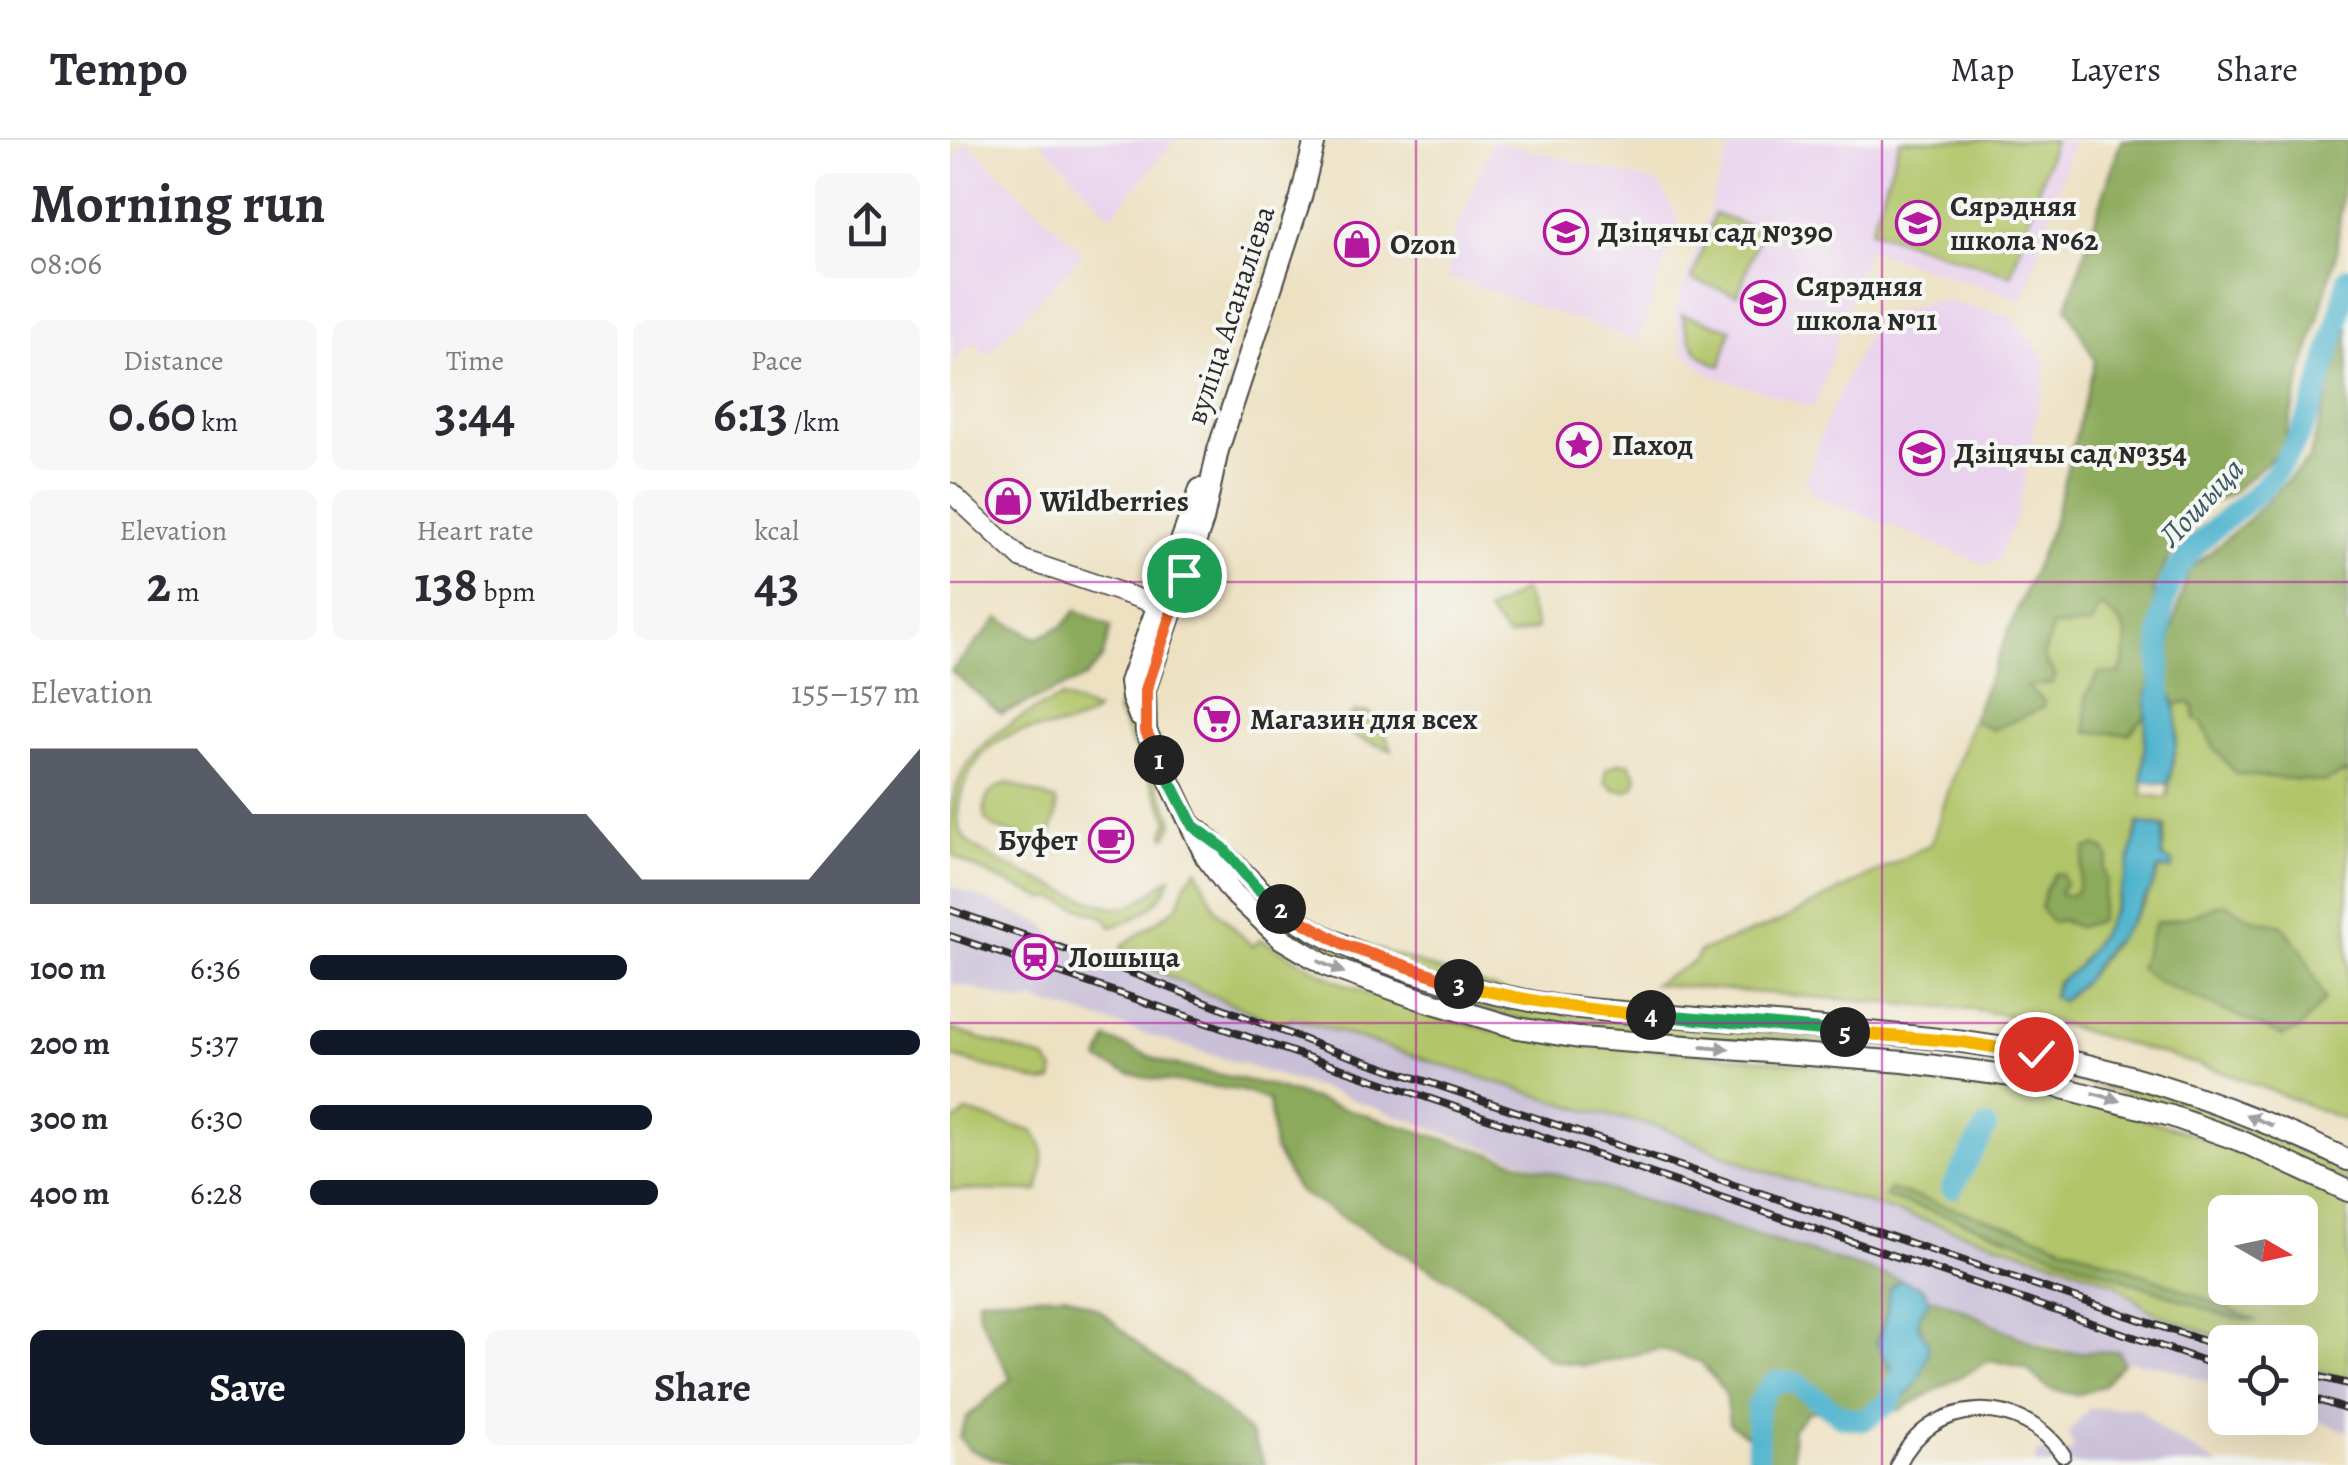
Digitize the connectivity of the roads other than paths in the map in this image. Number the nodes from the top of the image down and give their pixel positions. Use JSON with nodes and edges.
{"nodes":[{"id":1,"x":1315,"y":140,"type":"edge"},
{"id":2,"x":950,"y":492,"type":"edge"},
{"id":3,"x":1164,"y":608,"type":"junction"},
{"id":4,"x":1193,"y":826,"type":"junction"},
{"id":5,"x":2348,"y":1160,"type":"edge"},
{"id":6,"x":2348,"y":1192,"type":"edge"},
{"id":7,"x":2064,"y":1456,"type":"dead end"},
{"id":8,"x":1898,"y":1465,"type":"edge"}],
"edges":[{"from":1,"to":3,"type":"main road","name":"вуліца Асаналіева"},
{"from":2,"to":3,"type":"street"},
{"from":3,"to":4,"type":"main road","name":"вуліца Асаналіева"},
{"from":5,"to":4,"type":"main road","one_way":true},
{"from":4,"to":6,"type":"main road","one_way":true},
{"from":7,"to":8,"type":"street"}]}
